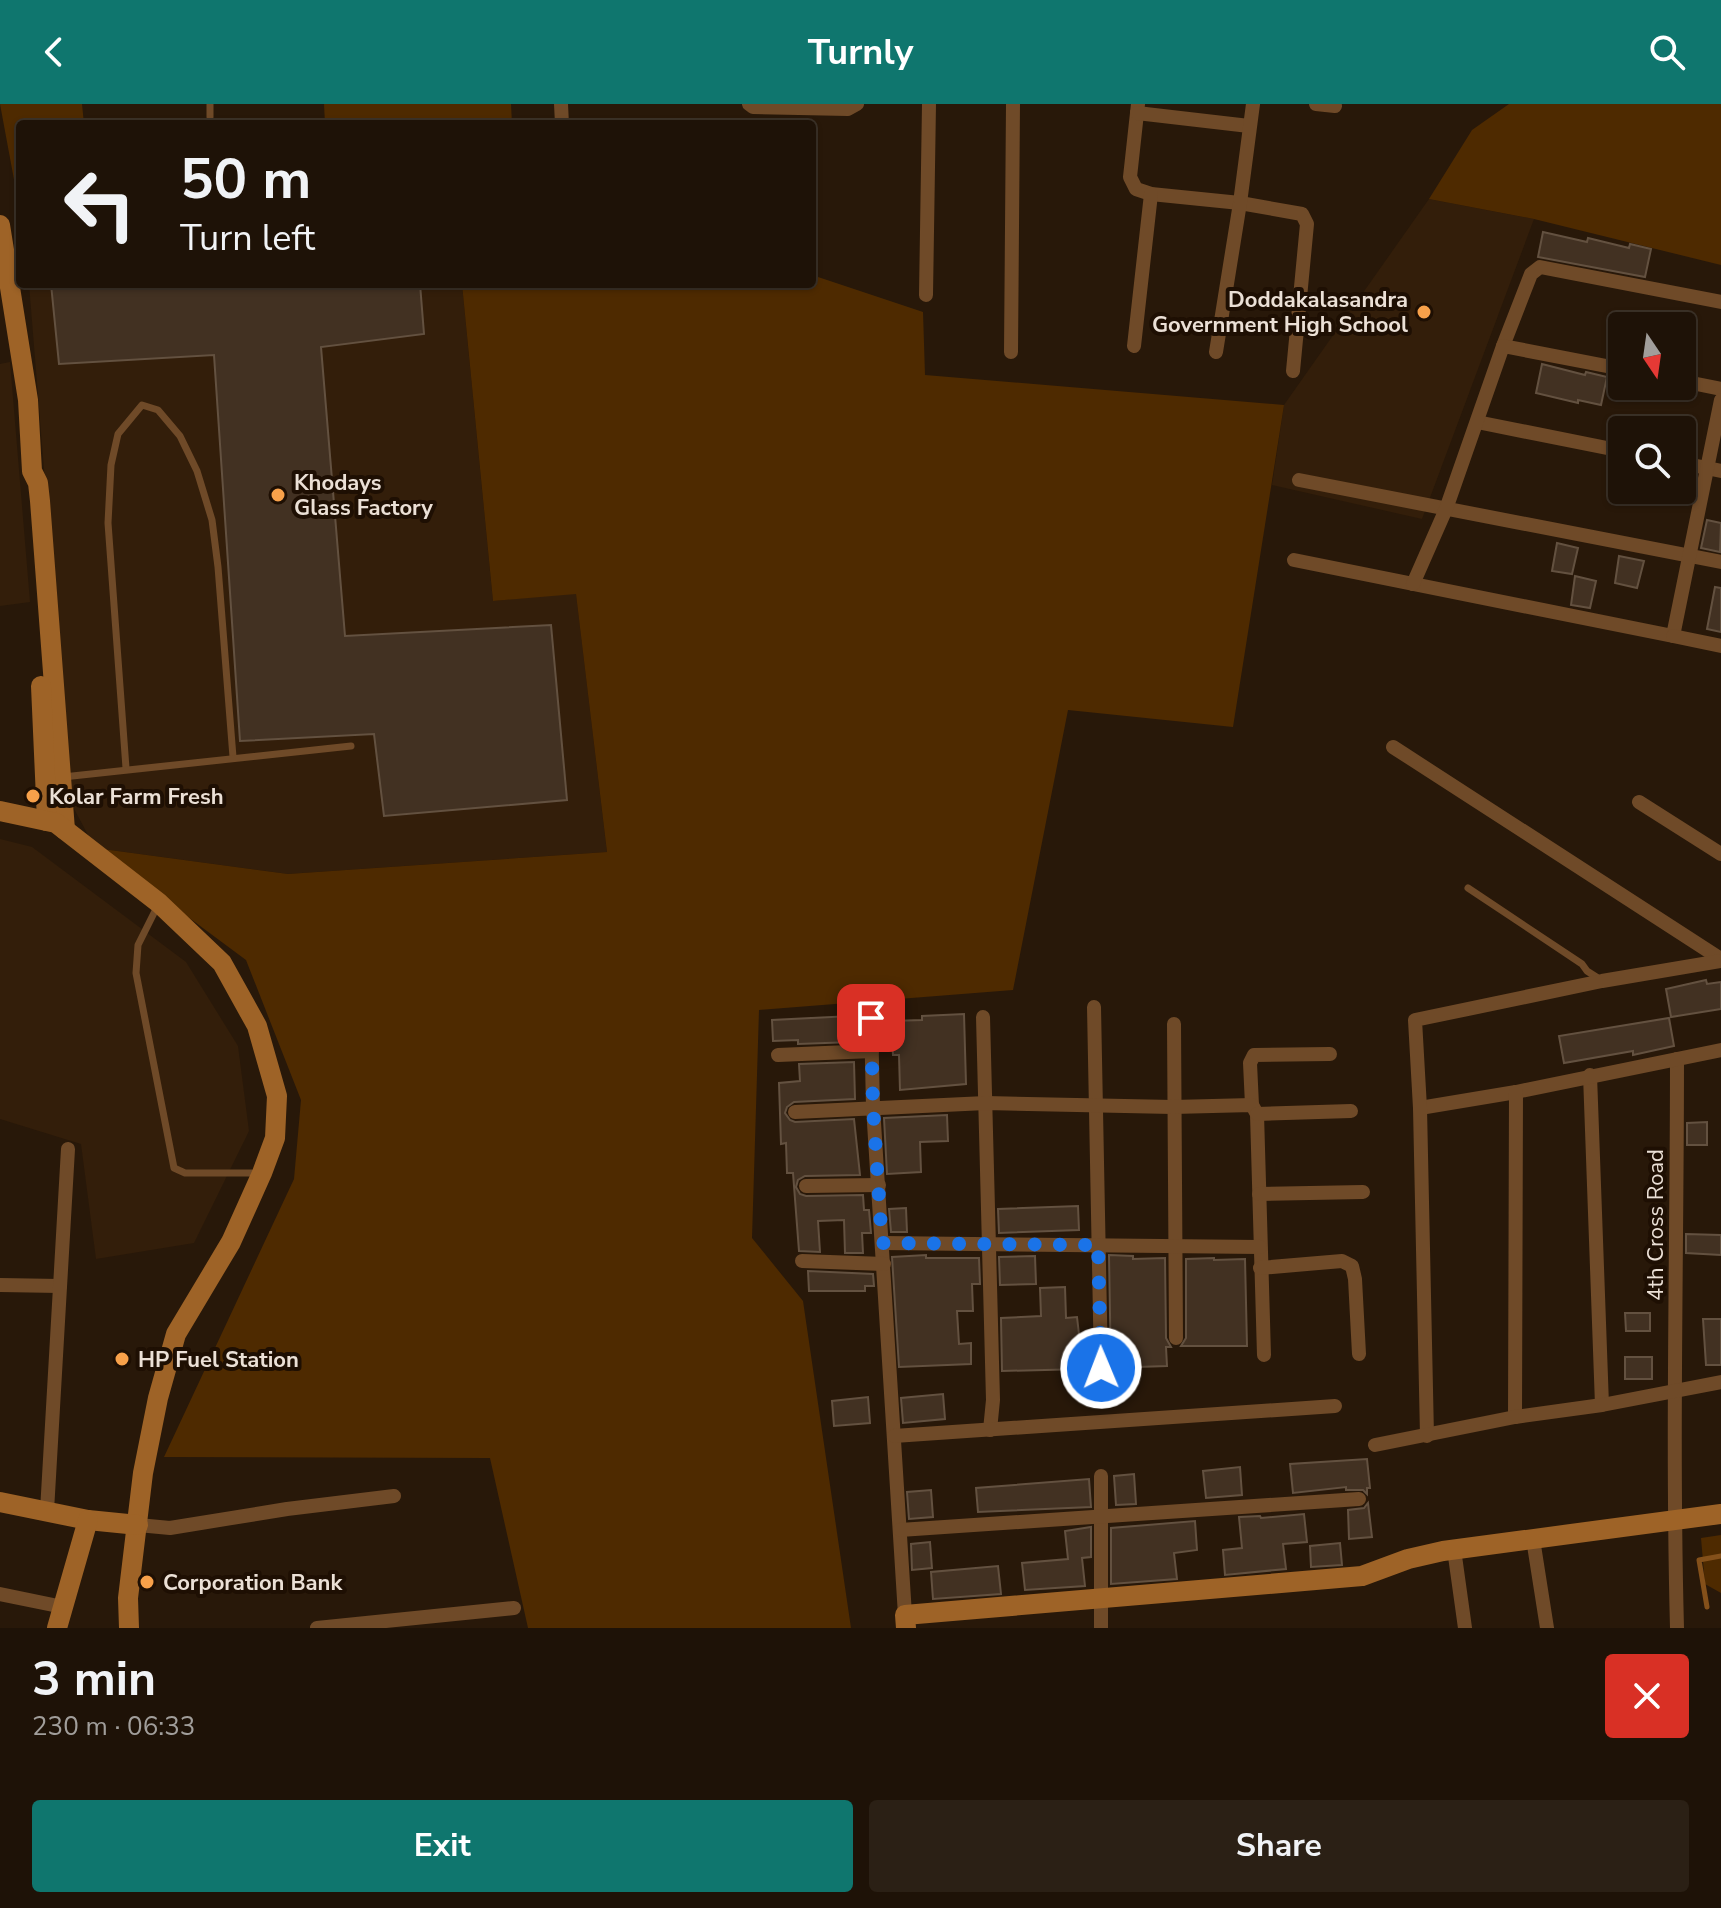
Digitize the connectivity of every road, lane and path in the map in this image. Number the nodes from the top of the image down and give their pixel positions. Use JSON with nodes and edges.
{"nodes":[{"id":1,"x":210,"y":104,"type":"edge"},
{"id":2,"x":749,"y":104,"type":"edge"},
{"id":3,"x":857,"y":104,"type":"edge"},
{"id":4,"x":929,"y":104,"type":"edge"},
{"id":5,"x":1013,"y":104,"type":"edge"},
{"id":6,"x":1253,"y":104,"type":"edge"},
{"id":7,"x":1316,"y":104,"type":"edge"},
{"id":8,"x":1335,"y":106,"type":"edge"},
{"id":9,"x":1137,"y":108,"type":"edge"},
{"id":10,"x":210,"y":117,"type":"dead end"},
{"id":11,"x":1249,"y":126,"type":"junction"},
{"id":12,"x":1151,"y":194,"type":"junction"},
{"id":13,"x":1240,"y":203,"type":"junction"},
{"id":14,"x":0,"y":225,"type":"edge"},
{"id":15,"x":4,"y":268,"type":"edge"},
{"id":16,"x":926,"y":295,"type":"dead end"},
{"id":17,"x":1721,"y":302,"type":"edge"},
{"id":18,"x":1134,"y":346,"type":"dead end"},
{"id":19,"x":1503,"y":346,"type":"junction"},
{"id":20,"x":1011,"y":352,"type":"dead end"},
{"id":21,"x":1216,"y":352,"type":"dead end"},
{"id":22,"x":1608,"y":366,"type":"edge"},
{"id":23,"x":1293,"y":371,"type":"dead end"},
{"id":24,"x":1696,"y":384,"type":"edge"},
{"id":25,"x":1721,"y":389,"type":"edge"},
{"id":26,"x":1721,"y":400,"type":"edge"},
{"id":27,"x":1477,"y":422,"type":"junction"},
{"id":28,"x":1608,"y":448,"type":"edge"},
{"id":29,"x":1714,"y":469,"type":"edge"},
{"id":30,"x":32,"y":471,"type":"junction"},
{"id":31,"x":1299,"y":480,"type":"dead end"},
{"id":32,"x":1446,"y":509,"type":"junction"},
{"id":33,"x":1689,"y":556,"type":"junction"},
{"id":34,"x":1294,"y":560,"type":"dead end"},
{"id":35,"x":1721,"y":562,"type":"edge"},
{"id":36,"x":1413,"y":584,"type":"junction"},
{"id":37,"x":1673,"y":636,"type":"junction"},
{"id":38,"x":1721,"y":646,"type":"edge"},
{"id":39,"x":351,"y":746,"type":"dead end"},
{"id":40,"x":1393,"y":747,"type":"dead end"},
{"id":41,"x":233,"y":757,"type":"junction"},
{"id":42,"x":126,"y":768,"type":"junction"},
{"id":43,"x":61,"y":777,"type":"junction"},
{"id":44,"x":1639,"y":802,"type":"dead end"},
{"id":45,"x":0,"y":811,"type":"edge"},
{"id":46,"x":56,"y":826,"type":"junction"},
{"id":47,"x":1721,"y":854,"type":"edge"},
{"id":48,"x":1468,"y":888,"type":"dead end"},
{"id":49,"x":159,"y":903,"type":"junction"},
{"id":50,"x":1721,"y":960,"type":"edge"},
{"id":51,"x":1602,"y":981,"type":"junction"},
{"id":52,"x":1094,"y":1007,"type":"dead end"},
{"id":53,"x":983,"y":1017,"type":"dead end"},
{"id":54,"x":871,"y":1018,"type":"dead end"},
{"id":55,"x":1174,"y":1024,"type":"dead end"},
{"id":56,"x":1721,"y":1050,"type":"edge"},
{"id":57,"x":872,"y":1051,"type":"junction"},
{"id":58,"x":1330,"y":1054,"type":"dead end"},
{"id":59,"x":778,"y":1055,"type":"dead end"},
{"id":60,"x":1677,"y":1059,"type":"junction"},
{"id":61,"x":1590,"y":1075,"type":"junction"},
{"id":62,"x":1516,"y":1092,"type":"junction"},
{"id":63,"x":986,"y":1103,"type":"junction"},
{"id":64,"x":1096,"y":1106,"type":"junction"},
{"id":65,"x":873,"y":1107,"type":"junction"},
{"id":66,"x":1173,"y":1107,"type":"junction"},
{"id":67,"x":1420,"y":1108,"type":"junction"},
{"id":68,"x":1254,"y":1110,"type":"junction"},
{"id":69,"x":1351,"y":1111,"type":"dead end"},
{"id":70,"x":795,"y":1112,"type":"dead end"},
{"id":71,"x":68,"y":1149,"type":"dead end"},
{"id":72,"x":262,"y":1173,"type":"junction"},
{"id":73,"x":879,"y":1185,"type":"junction"},
{"id":74,"x":806,"y":1186,"type":"dead end"},
{"id":75,"x":1363,"y":1192,"type":"dead end"},
{"id":76,"x":1259,"y":1194,"type":"junction"},
{"id":77,"x":882,"y":1243,"type":"junction"},
{"id":78,"x":987,"y":1244,"type":"junction"},
{"id":79,"x":1098,"y":1245,"type":"junction"},
{"id":80,"x":1174,"y":1246,"type":"junction"},
{"id":81,"x":1260,"y":1247,"type":"junction"},
{"id":82,"x":802,"y":1261,"type":"dead end"},
{"id":83,"x":884,"y":1264,"type":"junction"},
{"id":84,"x":1260,"y":1268,"type":"junction"},
{"id":85,"x":0,"y":1285,"type":"edge"},
{"id":86,"x":60,"y":1286,"type":"junction"},
{"id":87,"x":1176,"y":1338,"type":"dead end"},
{"id":88,"x":1359,"y":1354,"type":"dead end"},
{"id":89,"x":1264,"y":1355,"type":"dead end"},
{"id":90,"x":1101,"y":1368,"type":"dead end"},
{"id":91,"x":1721,"y":1382,"type":"edge"},
{"id":92,"x":1677,"y":1391,"type":"junction"},
{"id":93,"x":1602,"y":1405,"type":"junction"},
{"id":94,"x":1335,"y":1406,"type":"dead end"},
{"id":95,"x":1515,"y":1417,"type":"junction"},
{"id":96,"x":990,"y":1430,"type":"junction"},
{"id":97,"x":894,"y":1436,"type":"junction"},
{"id":98,"x":1427,"y":1436,"type":"junction"},
{"id":99,"x":1375,"y":1445,"type":"dead end"},
{"id":100,"x":1101,"y":1476,"type":"dead end"},
{"id":101,"x":394,"y":1496,"type":"dead end"},
{"id":102,"x":1359,"y":1499,"type":"dead end"},
{"id":103,"x":0,"y":1502,"type":"edge"},
{"id":104,"x":47,"y":1511,"type":"junction"},
{"id":105,"x":1721,"y":1514,"type":"edge"},
{"id":106,"x":1102,"y":1516,"type":"junction"},
{"id":107,"x":88,"y":1520,"type":"junction"},
{"id":108,"x":1674,"y":1521,"type":"junction"},
{"id":109,"x":138,"y":1525,"type":"junction"},
{"id":110,"x":900,"y":1530,"type":"junction"},
{"id":111,"x":1533,"y":1539,"type":"junction"},
{"id":112,"x":1454,"y":1549,"type":"junction"},
{"id":113,"x":0,"y":1594,"type":"edge"},
{"id":114,"x":1101,"y":1600,"type":"junction"},
{"id":115,"x":63,"y":1607,"type":"junction"},
{"id":116,"x":514,"y":1608,"type":"dead end"},
{"id":117,"x":905,"y":1622,"type":"edge"},
{"id":118,"x":57,"y":1628,"type":"edge"},
{"id":119,"x":129,"y":1628,"type":"edge"},
{"id":120,"x":317,"y":1628,"type":"edge"},
{"id":121,"x":1101,"y":1628,"type":"edge"},
{"id":122,"x":1465,"y":1628,"type":"edge"},
{"id":123,"x":1547,"y":1628,"type":"edge"},
{"id":124,"x":1677,"y":1628,"type":"edge"}],
"edges":[{"from":1,"to":10,"type":"lane"},
{"from":2,"to":3,"type":"street"},
{"from":4,"to":16,"type":"street"},
{"from":5,"to":20,"type":"street"},
{"from":6,"to":11,"type":"street"},
{"from":7,"to":8,"type":"street"},
{"from":9,"to":11,"type":"street"},
{"from":9,"to":12,"type":"street"},
{"from":11,"to":13,"type":"street"},
{"from":12,"to":13,"type":"street"},
{"from":12,"to":18,"type":"street"},
{"from":13,"to":21,"type":"street"},
{"from":13,"to":23,"type":"street"},
{"from":14,"to":15,"type":"street"},
{"from":15,"to":30,"type":"street"},
{"from":17,"to":19,"type":"street"},
{"from":19,"to":22,"type":"street"},
{"from":19,"to":27,"type":"street"},
{"from":24,"to":25,"type":"street"},
{"from":26,"to":29,"type":"street"},
{"from":27,"to":28,"type":"street"},
{"from":27,"to":32,"type":"street"},
{"from":29,"to":33,"type":"street"},
{"from":30,"to":43,"type":"street"},
{"from":30,"to":46,"type":"street"},
{"from":31,"to":32,"type":"street"},
{"from":32,"to":33,"type":"street"},
{"from":32,"to":36,"type":"street"},
{"from":33,"to":35,"type":"street"},
{"from":33,"to":37,"type":"street"},
{"from":34,"to":36,"type":"street"},
{"from":36,"to":37,"type":"street"},
{"from":37,"to":38,"type":"street"},
{"from":39,"to":41,"type":"lane"},
{"from":40,"to":50,"type":"street"},
{"from":41,"to":42,"type":"lane"},
{"from":41,"to":42,"type":"lane"},
{"from":42,"to":43,"type":"lane"},
{"from":43,"to":46,"type":"street"},
{"from":44,"to":47,"type":"street"},
{"from":45,"to":46,"type":"street"},
{"from":46,"to":49,"type":"street"},
{"from":48,"to":51,"type":"lane"},
{"from":49,"to":72,"type":"street"},
{"from":49,"to":72,"type":"lane"},
{"from":50,"to":51,"type":"street"},
{"from":51,"to":67,"type":"street"},
{"from":52,"to":64,"type":"street"},
{"from":53,"to":63,"type":"street"},
{"from":54,"to":57,"type":"street"},
{"from":55,"to":66,"type":"street"},
{"from":56,"to":60,"type":"street"},
{"from":57,"to":59,"type":"street"},
{"from":57,"to":65,"type":"street"},
{"from":58,"to":68,"type":"street"},
{"from":60,"to":61,"type":"street"},
{"from":60,"to":92,"type":"street","name":"4th Cross Road"},
{"from":61,"to":62,"type":"street"},
{"from":61,"to":93,"type":"street"},
{"from":62,"to":67,"type":"street"},
{"from":62,"to":95,"type":"street"},
{"from":63,"to":64,"type":"street"},
{"from":63,"to":65,"type":"street"},
{"from":63,"to":78,"type":"street"},
{"from":64,"to":66,"type":"street"},
{"from":64,"to":79,"type":"street"},
{"from":65,"to":70,"type":"street"},
{"from":65,"to":73,"type":"street"},
{"from":66,"to":68,"type":"street"},
{"from":66,"to":80,"type":"street"},
{"from":67,"to":98,"type":"street"},
{"from":68,"to":69,"type":"street"},
{"from":68,"to":76,"type":"street"},
{"from":71,"to":86,"type":"street"},
{"from":72,"to":109,"type":"street"},
{"from":73,"to":74,"type":"street"},
{"from":73,"to":77,"type":"street"},
{"from":75,"to":76,"type":"street"},
{"from":76,"to":81,"type":"street"},
{"from":77,"to":78,"type":"street"},
{"from":77,"to":83,"type":"street"},
{"from":78,"to":79,"type":"street"},
{"from":78,"to":96,"type":"street"},
{"from":79,"to":80,"type":"street"},
{"from":79,"to":90,"type":"street"},
{"from":80,"to":81,"type":"street"},
{"from":80,"to":87,"type":"street"},
{"from":81,"to":84,"type":"street"},
{"from":82,"to":83,"type":"street"},
{"from":83,"to":97,"type":"street"},
{"from":84,"to":88,"type":"street"},
{"from":84,"to":89,"type":"street"},
{"from":85,"to":86,"type":"street"},
{"from":86,"to":104,"type":"street"},
{"from":91,"to":92,"type":"street"},
{"from":92,"to":93,"type":"street"},
{"from":92,"to":108,"type":"street","name":"4th Cross Road"},
{"from":93,"to":95,"type":"street"},
{"from":94,"to":96,"type":"street"},
{"from":95,"to":98,"type":"street"},
{"from":96,"to":97,"type":"street"},
{"from":97,"to":110,"type":"street"},
{"from":98,"to":99,"type":"street"},
{"from":100,"to":106,"type":"street"},
{"from":101,"to":109,"type":"street"},
{"from":102,"to":106,"type":"street"},
{"from":103,"to":104,"type":"street"},
{"from":104,"to":107,"type":"street"},
{"from":105,"to":108,"type":"street"},
{"from":106,"to":110,"type":"street"},
{"from":106,"to":114,"type":"street"},
{"from":107,"to":109,"type":"street"},
{"from":107,"to":115,"type":"street"},
{"from":108,"to":111,"type":"street"},
{"from":108,"to":124,"type":"street","name":"4th Cross Road"},
{"from":109,"to":119,"type":"street"},
{"from":110,"to":117,"type":"street"},
{"from":111,"to":112,"type":"street"},
{"from":111,"to":123,"type":"street"},
{"from":112,"to":114,"type":"street"},
{"from":112,"to":122,"type":"street"},
{"from":113,"to":115,"type":"street"},
{"from":114,"to":117,"type":"street"},
{"from":114,"to":121,"type":"street"},
{"from":115,"to":118,"type":"street"},
{"from":116,"to":120,"type":"street"}]}
